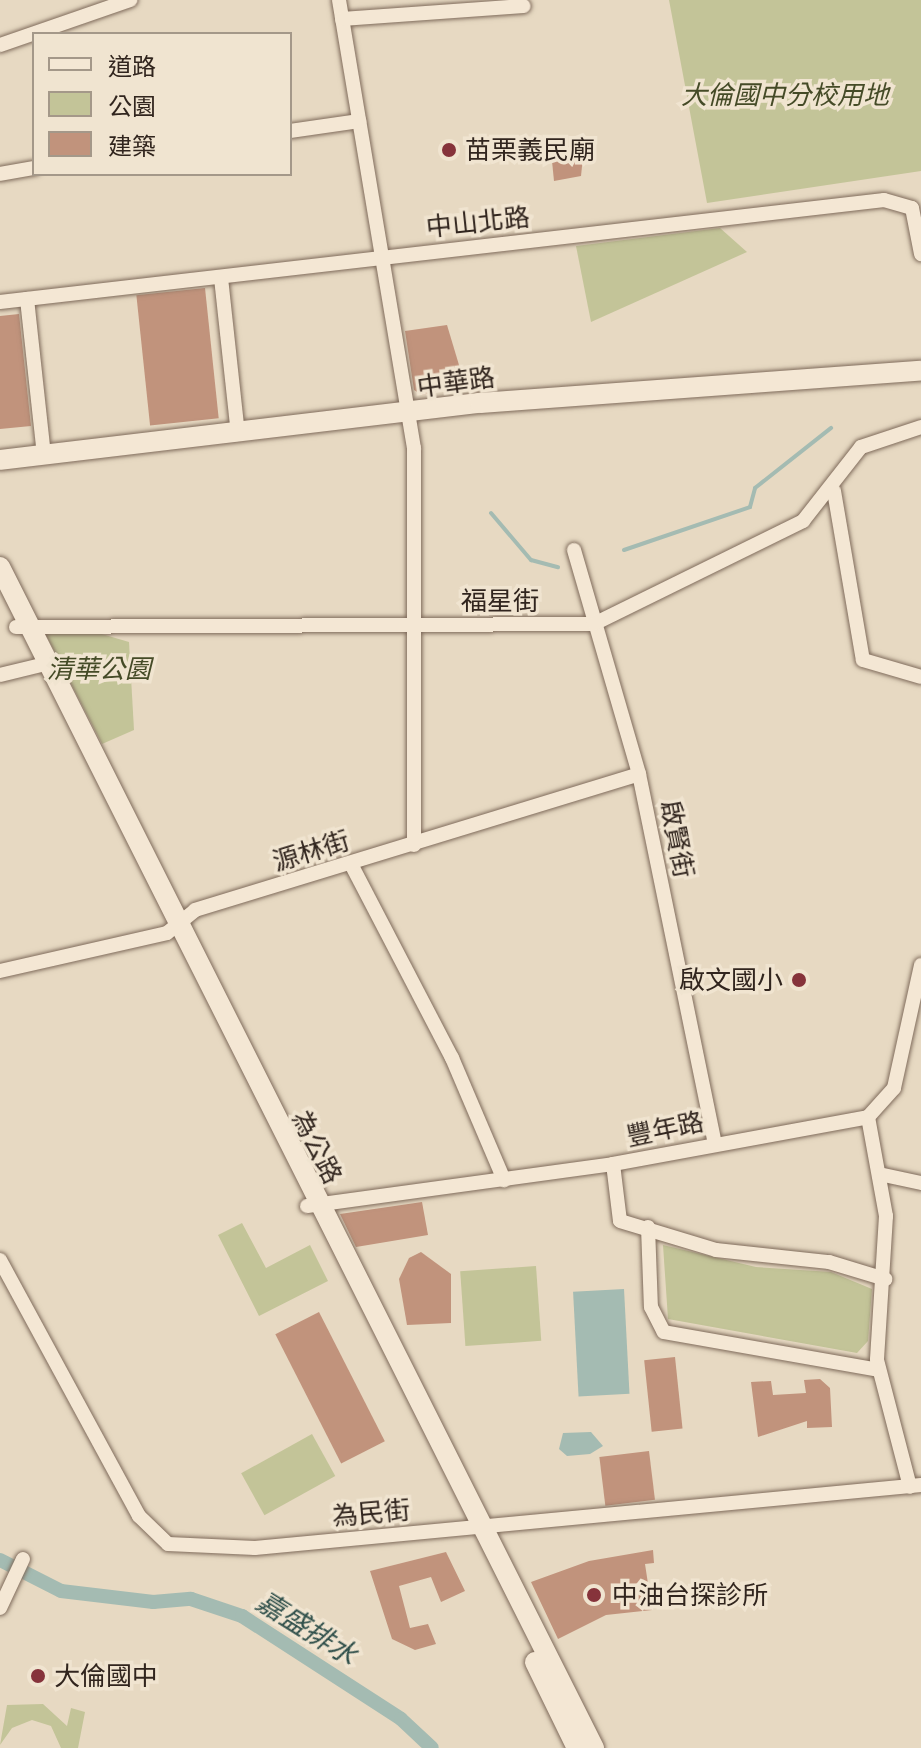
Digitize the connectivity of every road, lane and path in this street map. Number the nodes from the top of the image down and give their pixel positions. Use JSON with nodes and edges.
{"nodes":[{"id":1,"x":130,"y":0,"type":"edge"},
{"id":2,"x":339,"y":0,"type":"edge"},
{"id":3,"x":524,"y":6,"type":"dead end"},
{"id":4,"x":342,"y":19,"type":"junction"},
{"id":5,"x":38,"y":32,"type":"edge"},
{"id":6,"x":32,"y":34,"type":"edge"},
{"id":7,"x":0,"y":45,"type":"edge"},
{"id":8,"x":359,"y":121,"type":"junction"},
{"id":9,"x":292,"y":131,"type":"edge"},
{"id":10,"x":32,"y":168,"type":"edge"},
{"id":11,"x":0,"y":174,"type":"edge"},
{"id":12,"x":921,"y":254,"type":"edge"},
{"id":13,"x":384,"y":256,"type":"junction"},
{"id":14,"x":221,"y":278,"type":"junction"},
{"id":15,"x":27,"y":299,"type":"junction"},
{"id":16,"x":0,"y":302,"type":"edge"},
{"id":17,"x":921,"y":371,"type":"edge"},
{"id":18,"x":409,"y":415,"type":"junction"},
{"id":19,"x":921,"y":427,"type":"edge"},
{"id":20,"x":238,"y":434,"type":"junction"},
{"id":21,"x":44,"y":455,"type":"junction"},
{"id":22,"x":0,"y":460,"type":"edge"},
{"id":23,"x":834,"y":491,"type":"junction"},
{"id":24,"x":574,"y":550,"type":"dead end"},
{"id":25,"x":0,"y":567,"type":"edge"},
{"id":26,"x":0,"y":590,"type":"edge"},
{"id":27,"x":409,"y":624,"type":"junction"},
{"id":28,"x":594,"y":624,"type":"junction"},
{"id":29,"x":22,"y":625,"type":"junction"},
{"id":30,"x":39,"y":667,"type":"junction"},
{"id":31,"x":0,"y":675,"type":"edge"},
{"id":32,"x":921,"y":677,"type":"edge"},
{"id":33,"x":639,"y":774,"type":"junction"},
{"id":34,"x":414,"y":845,"type":"junction"},
{"id":35,"x":351,"y":864,"type":"junction"},
{"id":36,"x":173,"y":931,"type":"junction"},
{"id":37,"x":921,"y":965,"type":"edge"},
{"id":38,"x":0,"y":971,"type":"edge"},
{"id":39,"x":868,"y":1117,"type":"junction"},
{"id":40,"x":715,"y":1143,"type":"junction"},
{"id":41,"x":613,"y":1164,"type":"junction"},
{"id":42,"x":879,"y":1174,"type":"junction"},
{"id":43,"x":504,"y":1180,"type":"junction"},
{"id":44,"x":921,"y":1183,"type":"edge"},
{"id":45,"x":311,"y":1204,"type":"junction"},
{"id":46,"x":648,"y":1227,"type":"junction"},
{"id":47,"x":0,"y":1260,"type":"edge"},
{"id":48,"x":885,"y":1279,"type":"junction"},
{"id":49,"x":879,"y":1370,"type":"junction"},
{"id":50,"x":916,"y":1486,"type":"edge"},
{"id":51,"x":479,"y":1527,"type":"junction"},
{"id":52,"x":23,"y":1559,"type":"dead end"},
{"id":53,"x":0,"y":1608,"type":"edge"},
{"id":54,"x":540,"y":1655,"type":"junction"},
{"id":55,"x":577,"y":1748,"type":"edge"},
{"id":56,"x":594,"y":1748,"type":"edge"}],
"edges":[{"from":1,"to":5,"type":"street"},
{"from":2,"to":4,"type":"street"},
{"from":3,"to":4,"type":"street"},
{"from":4,"to":8,"type":"street"},
{"from":6,"to":7,"type":"street"},
{"from":8,"to":9,"type":"street"},
{"from":8,"to":13,"type":"street"},
{"from":10,"to":11,"type":"street"},
{"from":12,"to":13,"type":"street","name":"中山北路"},
{"from":13,"to":14,"type":"street","name":"中山北路"},
{"from":13,"to":18,"type":"street"},
{"from":14,"to":15,"type":"street","name":"中山北路"},
{"from":14,"to":20,"type":"street"},
{"from":15,"to":16,"type":"street","name":"中山北路"},
{"from":15,"to":21,"type":"street"},
{"from":17,"to":18,"type":"street","name":"中華路"},
{"from":18,"to":20,"type":"street","name":"中華路"},
{"from":18,"to":27,"type":"street"},
{"from":19,"to":23,"type":"street","name":"福星街"},
{"from":20,"to":21,"type":"street","name":"中華路"},
{"from":21,"to":22,"type":"street","name":"中華路"},
{"from":23,"to":28,"type":"street","name":"福星街"},
{"from":23,"to":32,"type":"street"},
{"from":24,"to":28,"type":"street","name":"啟賢街"},
{"from":25,"to":29,"type":"street","name":"為公路"},
{"from":26,"to":29,"type":"street","name":"為公路"},
{"from":27,"to":28,"type":"street","name":"福星街"},
{"from":27,"to":29,"type":"street","name":"福星街"},
{"from":27,"to":34,"type":"street"},
{"from":28,"to":33,"type":"street","name":"啟賢街"},
{"from":29,"to":30,"type":"street","name":"為公路"},
{"from":30,"to":31,"type":"street"},
{"from":30,"to":36,"type":"street","name":"為公路"},
{"from":33,"to":34,"type":"street","name":"源林街"},
{"from":33,"to":40,"type":"street","name":"啟賢街"},
{"from":34,"to":35,"type":"street","name":"源林街"},
{"from":35,"to":36,"type":"street","name":"源林街"},
{"from":35,"to":43,"type":"street"},
{"from":36,"to":38,"type":"street","name":"源林街"},
{"from":36,"to":45,"type":"street","name":"為公路"},
{"from":37,"to":39,"type":"street"},
{"from":39,"to":40,"type":"street","name":"豐年路"},
{"from":39,"to":42,"type":"street"},
{"from":40,"to":41,"type":"street","name":"豐年路"},
{"from":41,"to":43,"type":"street","name":"豐年路"},
{"from":41,"to":46,"type":"street"},
{"from":42,"to":44,"type":"street"},
{"from":42,"to":48,"type":"street"},
{"from":43,"to":45,"type":"street","name":"豐年路"},
{"from":45,"to":51,"type":"street","name":"為公路"},
{"from":46,"to":48,"type":"street"},
{"from":46,"to":49,"type":"street"},
{"from":47,"to":51,"type":"street","name":"為民街"},
{"from":48,"to":49,"type":"street"},
{"from":49,"to":50,"type":"street"},
{"from":50,"to":51,"type":"street","name":"為民街"},
{"from":51,"to":54,"type":"street","name":"為公路"},
{"from":52,"to":53,"type":"street"},
{"from":54,"to":55,"type":"street","name":"為公路"},
{"from":54,"to":56,"type":"street","name":"為公路"}]}
